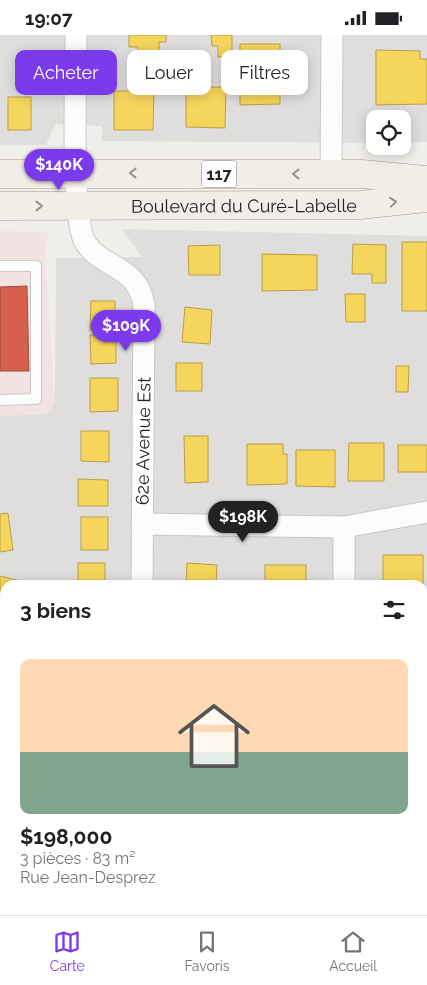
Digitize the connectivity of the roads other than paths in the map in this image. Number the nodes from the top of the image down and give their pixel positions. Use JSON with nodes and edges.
{"nodes":[{"id":1,"x":76,"y":35,"type":"edge"},
{"id":2,"x":332,"y":35,"type":"edge"},
{"id":3,"x":331,"y":173,"type":"junction"},
{"id":4,"x":0,"y":174,"type":"edge"},
{"id":5,"x":76,"y":174,"type":"junction"},
{"id":6,"x":427,"y":180,"type":"edge"},
{"id":7,"x":427,"y":198,"type":"edge"},
{"id":8,"x":78,"y":206,"type":"junction"},
{"id":9,"x":0,"y":207,"type":"edge"},
{"id":10,"x":0,"y":266,"type":"edge"},
{"id":11,"x":0,"y":400,"type":"edge"},
{"id":12,"x":427,"y":512,"type":"edge"},
{"id":13,"x":142,"y":524,"type":"junction"},
{"id":14,"x":344,"y":527,"type":"junction"},
{"id":15,"x":142,"y":580,"type":"edge"},
{"id":16,"x":344,"y":580,"type":"edge"}],
"edges":[{"from":1,"to":5,"type":"street","name":"62e Avenue Est"},
{"from":2,"to":3,"type":"street"},
{"from":3,"to":5,"type":"main road","name":"Boulevard du Curé-Labelle","number":"117","one_way":true},
{"from":3,"to":6,"type":"main road","name":"Boulevard du Curé-Labelle","number":"117"},
{"from":4,"to":5,"type":"main road","name":"Boulevard du Curé-Labelle","number":"117"},
{"from":5,"to":8,"type":"street","name":"62e Avenue Est"},
{"from":8,"to":7,"type":"main road","name":"Boulevard du Curé-Labelle","number":"117","one_way":true},
{"from":9,"to":8,"type":"main road","name":"Boulevard du Curé-Labelle","number":"117","one_way":true},
{"from":8,"to":13,"type":"street","name":"62e Avenue Est"},
{"from":10,"to":11,"type":"lane"},
{"from":12,"to":14,"type":"street"},
{"from":13,"to":14,"type":"street"},
{"from":13,"to":15,"type":"street","name":"62e Avenue Est"},
{"from":14,"to":16,"type":"street"}]}
